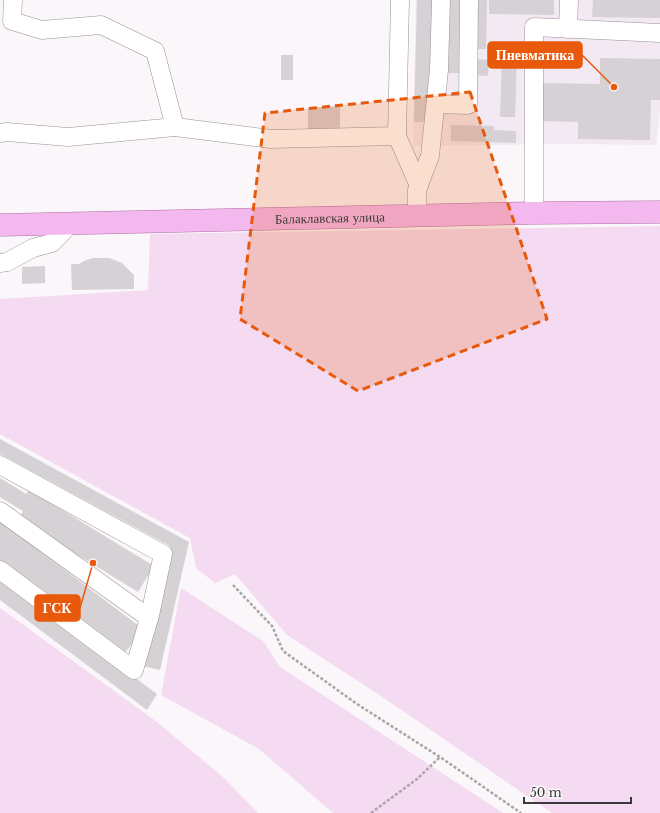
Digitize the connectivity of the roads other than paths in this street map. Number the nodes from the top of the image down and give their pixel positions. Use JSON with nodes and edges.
{"nodes":[{"id":1,"x":13,"y":0,"type":"edge"},
{"id":2,"x":400,"y":0,"type":"edge"},
{"id":3,"x":441,"y":0,"type":"edge"},
{"id":4,"x":469,"y":0,"type":"edge"},
{"id":5,"x":568,"y":0,"type":"edge"},
{"id":6,"x":568,"y":29,"type":"junction"},
{"id":7,"x":660,"y":34,"type":"edge"},
{"id":8,"x":436,"y":104,"type":"junction"},
{"id":9,"x":175,"y":127,"type":"junction"},
{"id":10,"x":0,"y":132,"type":"edge"},
{"id":11,"x":397,"y":136,"type":"junction"},
{"id":12,"x":419,"y":186,"type":"junction"},
{"id":13,"x":660,"y":212,"type":"edge"},
{"id":14,"x":534,"y":213,"type":"junction"},
{"id":15,"x":417,"y":216,"type":"junction"},
{"id":16,"x":71,"y":222,"type":"junction"},
{"id":17,"x":0,"y":224,"type":"edge"},
{"id":18,"x":0,"y":263,"type":"edge"},
{"id":19,"x":0,"y":465,"type":"edge"},
{"id":20,"x":0,"y":511,"type":"edge"},
{"id":21,"x":0,"y":570,"type":"edge"},
{"id":22,"x":149,"y":618,"type":"junction"}],
"edges":[{"from":1,"to":9,"type":"street"},
{"from":2,"to":11,"type":"street"},
{"from":3,"to":8,"type":"street"},
{"from":4,"to":8,"type":"street"},
{"from":5,"to":6,"type":"street"},
{"from":6,"to":7,"type":"street"},
{"from":6,"to":14,"type":"street"},
{"from":8,"to":12,"type":"street"},
{"from":9,"to":10,"type":"street"},
{"from":9,"to":11,"type":"street"},
{"from":11,"to":12,"type":"street"},
{"from":12,"to":15,"type":"street"},
{"from":13,"to":14,"type":"main road","name":"Балаклавская улица"},
{"from":14,"to":15,"type":"main road","name":"Балаклавская улица"},
{"from":15,"to":16,"type":"main road","name":"Балаклавская улица"},
{"from":16,"to":17,"type":"main road","name":"Балаклавская улица"},
{"from":16,"to":18,"type":"street"},
{"from":19,"to":22,"type":"street"},
{"from":20,"to":22,"type":"street"},
{"from":21,"to":22,"type":"street"}]}
